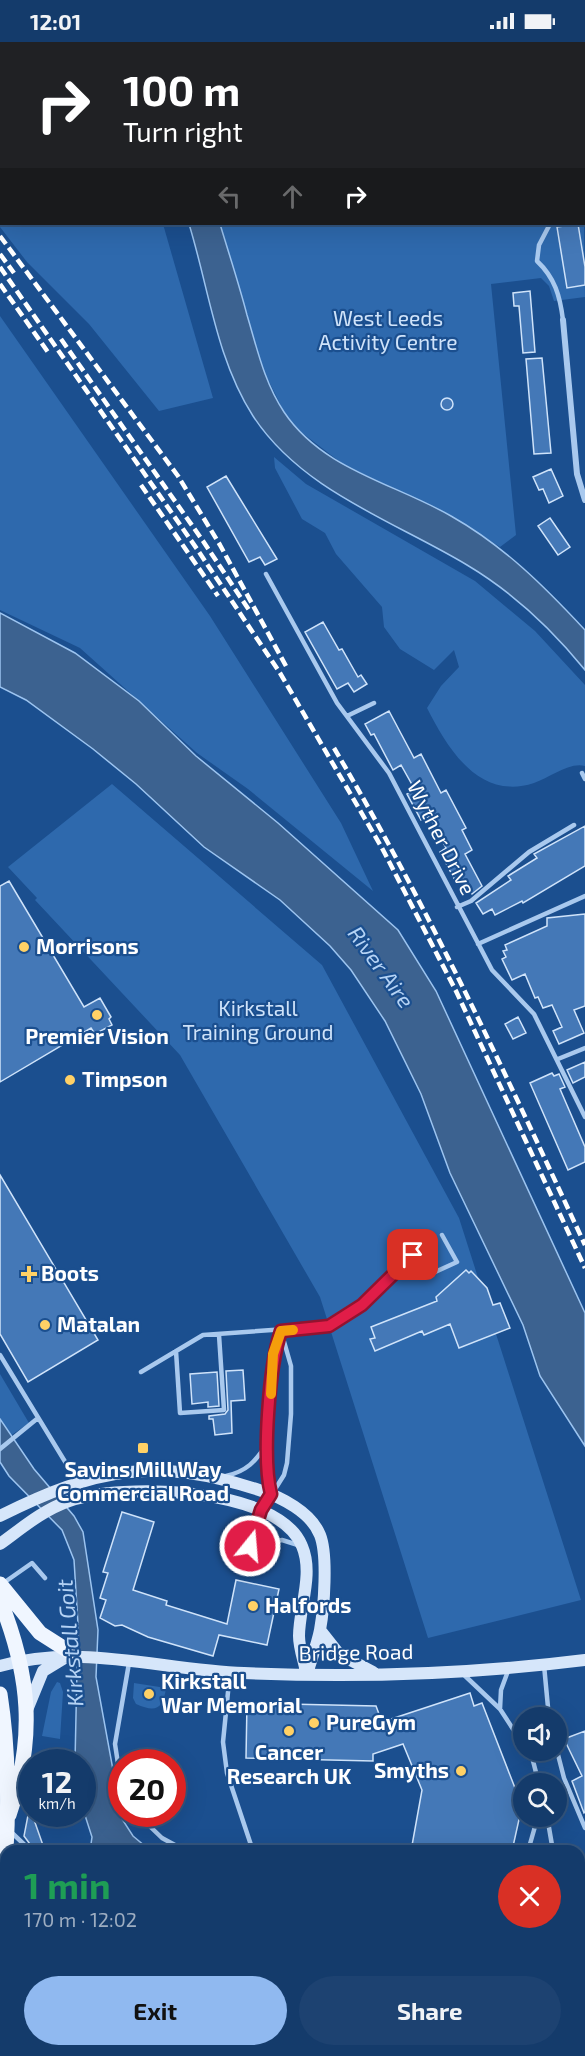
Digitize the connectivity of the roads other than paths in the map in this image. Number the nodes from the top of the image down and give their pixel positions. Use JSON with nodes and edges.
{"nodes":[{"id":1,"x":549,"y":225,"type":"edge"},
{"id":2,"x":563,"y":320,"type":"joint"},
{"id":3,"x":585,"y":500,"type":"edge"},
{"id":4,"x":266,"y":574,"type":"dead end"},
{"id":5,"x":374,"y":703,"type":"dead end"},
{"id":6,"x":347,"y":716,"type":"junction"},
{"id":7,"x":582,"y":773,"type":"dead end"},
{"id":8,"x":585,"y":779,"type":"edge"},
{"id":9,"x":574,"y":825,"type":"dead end"},
{"id":10,"x":585,"y":896,"type":"edge"},
{"id":11,"x":457,"y":907,"type":"junction"},
{"id":12,"x":478,"y":945,"type":"junction"},
{"id":13,"x":585,"y":1048,"type":"edge"},
{"id":14,"x":558,"y":1059,"type":"junction"},
{"id":15,"x":585,"y":1117,"type":"edge"},
{"id":16,"x":442,"y":1235,"type":"dead end"},
{"id":17,"x":281,"y":1331,"type":"junction"},
{"id":18,"x":219,"y":1335,"type":"junction"},
{"id":19,"x":176,"y":1351,"type":"junction"},
{"id":20,"x":0,"y":1355,"type":"edge"},
{"id":21,"x":141,"y":1372,"type":"dead end"},
{"id":22,"x":38,"y":1418,"type":"junction"},
{"id":23,"x":268,"y":1442,"type":"junction"},
{"id":24,"x":0,"y":1449,"type":"edge"},
{"id":25,"x":220,"y":1477,"type":"junction"},
{"id":26,"x":78,"y":1483,"type":"junction"},
{"id":27,"x":271,"y":1494,"type":"junction"},
{"id":28,"x":261,"y":1510,"type":"junction"},
{"id":29,"x":0,"y":1516,"type":"edge"},
{"id":30,"x":0,"y":1544,"type":"edge"},
{"id":31,"x":250,"y":1546,"type":"junction"},
{"id":32,"x":303,"y":1547,"type":"junction"},
{"id":33,"x":245,"y":1566,"type":"dead end"},
{"id":34,"x":45,"y":1578,"type":"dead end"},
{"id":35,"x":0,"y":1589,"type":"edge"},
{"id":36,"x":320,"y":1630,"type":"junction"},
{"id":37,"x":73,"y":1654,"type":"junction"},
{"id":38,"x":20,"y":1656,"type":"junction"},
{"id":39,"x":585,"y":1660,"type":"edge"},
{"id":40,"x":129,"y":1661,"type":"junction"},
{"id":41,"x":544,"y":1665,"type":"junction"},
{"id":42,"x":0,"y":1666,"type":"edge"},
{"id":43,"x":509,"y":1668,"type":"junction"},
{"id":44,"x":459,"y":1670,"type":"junction"},
{"id":45,"x":230,"y":1672,"type":"junction"},
{"id":46,"x":374,"y":1673,"type":"junction"},
{"id":47,"x":307,"y":1674,"type":"junction"},
{"id":48,"x":0,"y":1694,"type":"edge"},
{"id":49,"x":548,"y":1707,"type":"edge"},
{"id":50,"x":500,"y":1708,"type":"junction"},
{"id":51,"x":27,"y":1711,"type":"junction"},
{"id":52,"x":2,"y":1722,"type":"edge"},
{"id":53,"x":513,"y":1729,"type":"edge"},
{"id":54,"x":116,"y":1749,"type":"edge"},
{"id":55,"x":560,"y":1761,"type":"edge"},
{"id":56,"x":8,"y":1822,"type":"junction"},
{"id":57,"x":151,"y":1827,"type":"edge"},
{"id":58,"x":535,"y":1827,"type":"edge"},
{"id":59,"x":549,"y":1827,"type":"edge"},
{"id":60,"x":585,"y":1828,"type":"edge"},
{"id":61,"x":6,"y":1845,"type":"edge"},
{"id":62,"x":26,"y":1845,"type":"edge"},
{"id":63,"x":175,"y":1845,"type":"edge"},
{"id":64,"x":252,"y":1845,"type":"edge"},
{"id":65,"x":530,"y":1845,"type":"edge"},
{"id":66,"x":552,"y":1845,"type":"edge"}],
"edges":[{"from":1,"to":2,"type":"lane"},
{"from":2,"to":3,"type":"street"},
{"from":4,"to":6,"type":"lane","name":"Wyther Drive"},
{"from":5,"to":6,"type":"lane"},
{"from":6,"to":11,"type":"lane","name":"Wyther Drive"},
{"from":7,"to":8,"type":"lane"},
{"from":9,"to":11,"type":"lane"},
{"from":10,"to":12,"type":"lane"},
{"from":11,"to":12,"type":"lane","name":"Wyther Drive"},
{"from":12,"to":14,"type":"lane","name":"Wyther Drive"},
{"from":13,"to":14,"type":"lane"},
{"from":14,"to":15,"type":"lane","name":"Wyther Drive"},
{"from":16,"to":17,"type":"lane"},
{"from":17,"to":18,"type":"lane"},
{"from":17,"to":23,"type":"lane"},
{"from":17,"to":27,"type":"lane"},
{"from":18,"to":19,"type":"lane"},
{"from":18,"to":19,"type":"lane"},
{"from":19,"to":21,"type":"lane"},
{"from":20,"to":22,"type":"lane"},
{"from":22,"to":24,"type":"lane"},
{"from":22,"to":26,"type":"lane"},
{"from":23,"to":25,"type":"lane"},
{"from":23,"to":27,"type":"lane"},
{"from":25,"to":26,"type":"street"},
{"from":25,"to":27,"type":"street"},
{"from":26,"to":29,"type":"street"},
{"from":27,"to":28,"type":"street"},
{"from":27,"to":36,"type":"street"},
{"from":28,"to":30,"type":"street"},
{"from":28,"to":31,"type":"lane"},
{"from":28,"to":32,"type":"street"},
{"from":31,"to":32,"type":"lane"},
{"from":31,"to":33,"type":"lane"},
{"from":32,"to":47,"type":"street"},
{"from":34,"to":35,"type":"lane"},
{"from":35,"to":37,"type":"main road"},
{"from":35,"to":38,"type":"main road"},
{"from":36,"to":46,"type":"street"},
{"from":36,"to":47,"type":"street"},
{"from":37,"to":38,"type":"street","name":"Bridge Road"},
{"from":37,"to":40,"type":"street","name":"Bridge Road"},
{"from":37,"to":51,"type":"street"},
{"from":38,"to":42,"type":"street","name":"Bridge Road"},
{"from":38,"to":51,"type":"main road"},
{"from":39,"to":41,"type":"street","name":"Bridge Road"},
{"from":40,"to":45,"type":"street","name":"Bridge Road"},
{"from":40,"to":54,"type":"lane"},
{"from":41,"to":43,"type":"street","name":"Bridge Road"},
{"from":41,"to":49,"type":"lane"},
{"from":43,"to":44,"type":"street","name":"Bridge Road"},
{"from":43,"to":50,"type":"lane"},
{"from":44,"to":46,"type":"street","name":"Bridge Road"},
{"from":44,"to":50,"type":"lane"},
{"from":45,"to":47,"type":"street","name":"Bridge Road"},
{"from":45,"to":64,"type":"lane"},
{"from":46,"to":47,"type":"street","name":"Bridge Road"},
{"from":48,"to":52,"type":"main road"},
{"from":50,"to":53,"type":"lane"},
{"from":51,"to":56,"type":"main road"},
{"from":52,"to":56,"type":"main road"},
{"from":55,"to":60,"type":"lane"},
{"from":56,"to":61,"type":"main road"},
{"from":56,"to":62,"type":"lane"},
{"from":57,"to":63,"type":"lane"},
{"from":58,"to":65,"type":"lane"},
{"from":59,"to":66,"type":"lane"}]}
